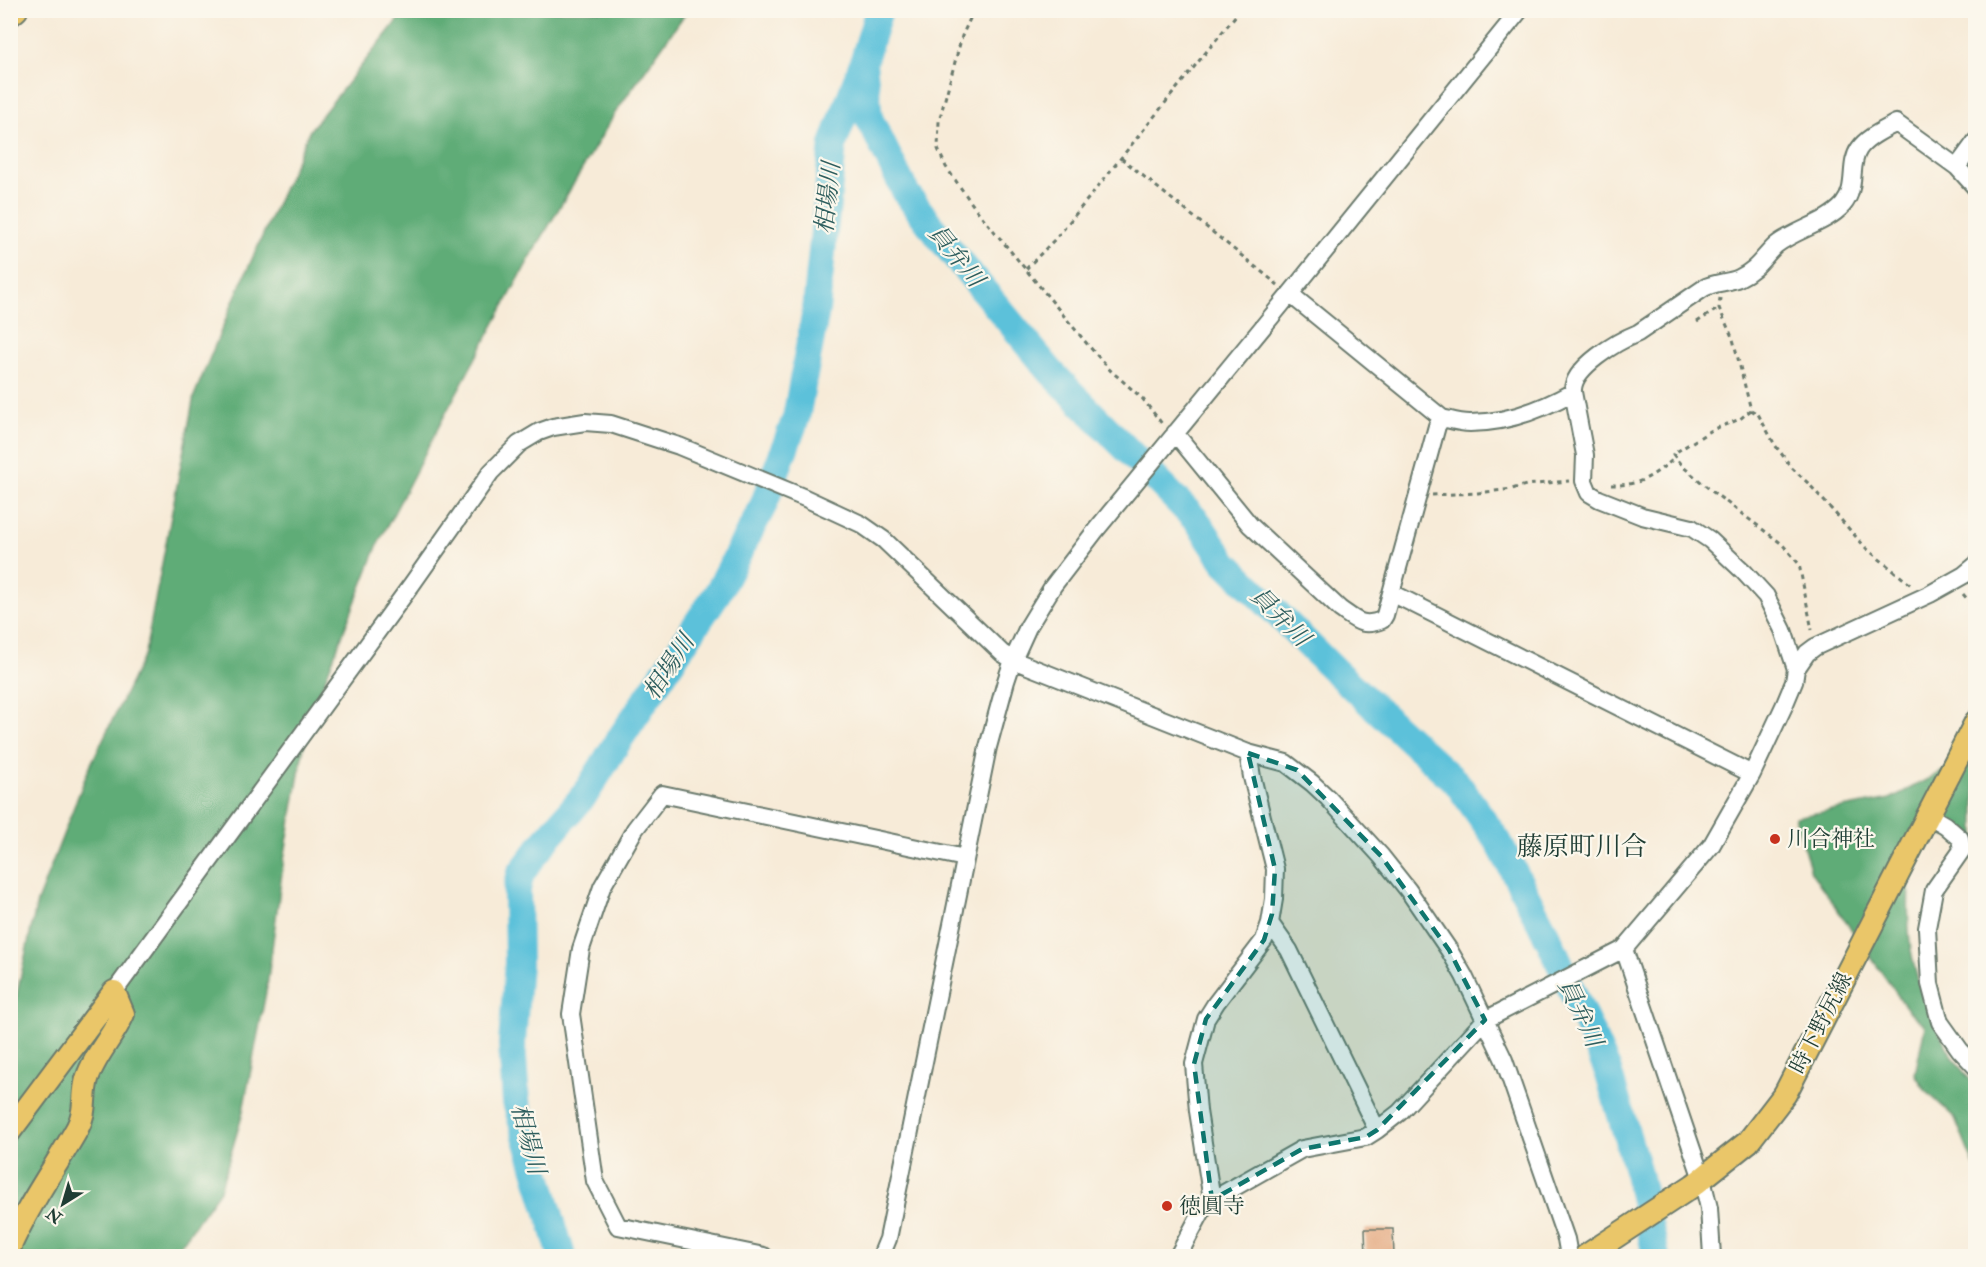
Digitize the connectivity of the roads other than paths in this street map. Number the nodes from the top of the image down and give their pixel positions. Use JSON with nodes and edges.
{"nodes":[{"id":1,"x":16,"y":10,"type":"edge"},
{"id":2,"x":1520,"y":10,"type":"edge"},
{"id":3,"x":10,"y":15,"type":"edge"},
{"id":4,"x":1976,"y":141,"type":"edge"},
{"id":5,"x":1957,"y":167,"type":"junction"},
{"id":6,"x":1976,"y":188,"type":"edge"},
{"id":7,"x":1290,"y":294,"type":"junction"},
{"id":8,"x":1573,"y":392,"type":"junction"},
{"id":9,"x":1442,"y":418,"type":"junction"},
{"id":10,"x":1172,"y":436,"type":"junction"},
{"id":11,"x":1976,"y":566,"type":"edge"},
{"id":12,"x":1392,"y":593,"type":"junction"},
{"id":13,"x":1014,"y":660,"type":"junction"},
{"id":14,"x":1796,"y":669,"type":"junction"},
{"id":15,"x":1976,"y":722,"type":"edge"},
{"id":16,"x":1248,"y":753,"type":"junction"},
{"id":17,"x":1752,"y":774,"type":"junction"},
{"id":18,"x":1928,"y":815,"type":"junction"},
{"id":19,"x":965,"y":858,"type":"junction"},
{"id":20,"x":1270,"y":923,"type":"junction"},
{"id":21,"x":1620,"y":951,"type":"junction"},
{"id":22,"x":114,"y":992,"type":"junction"},
{"id":23,"x":1489,"y":1018,"type":"junction"},
{"id":24,"x":1976,"y":1067,"type":"edge"},
{"id":25,"x":1377,"y":1130,"type":"junction"},
{"id":26,"x":10,"y":1131,"type":"edge"},
{"id":27,"x":1698,"y":1182,"type":"junction"},
{"id":28,"x":1212,"y":1200,"type":"junction"},
{"id":29,"x":1197,"y":1223,"type":"junction"},
{"id":30,"x":10,"y":1246,"type":"edge"},
{"id":31,"x":764,"y":1257,"type":"edge"},
{"id":32,"x":881,"y":1257,"type":"edge"},
{"id":33,"x":1178,"y":1257,"type":"edge"},
{"id":34,"x":1193,"y":1257,"type":"edge"},
{"id":35,"x":1569,"y":1257,"type":"edge"},
{"id":36,"x":1586,"y":1257,"type":"edge"},
{"id":37,"x":1712,"y":1257,"type":"edge"}],
"edges":[{"from":1,"to":3,"type":"main road"},
{"from":2,"to":7,"type":"street"},
{"from":4,"to":5,"type":"street"},
{"from":5,"to":6,"type":"street"},
{"from":5,"to":8,"type":"street"},
{"from":7,"to":9,"type":"street"},
{"from":7,"to":10,"type":"street"},
{"from":8,"to":9,"type":"street"},
{"from":8,"to":14,"type":"street"},
{"from":9,"to":12,"type":"street"},
{"from":10,"to":12,"type":"street"},
{"from":10,"to":13,"type":"street"},
{"from":11,"to":14,"type":"street"},
{"from":12,"to":17,"type":"street"},
{"from":13,"to":16,"type":"street"},
{"from":13,"to":19,"type":"street"},
{"from":13,"to":22,"type":"street"},
{"from":14,"to":17,"type":"street"},
{"from":15,"to":18,"type":"main road","name":"時下野尻線"},
{"from":16,"to":20,"type":"street"},
{"from":16,"to":23,"type":"street"},
{"from":17,"to":21,"type":"street"},
{"from":18,"to":24,"type":"street"},
{"from":18,"to":27,"type":"main road","name":"時下野尻線"},
{"from":19,"to":31,"type":"street"},
{"from":19,"to":32,"type":"street"},
{"from":20,"to":25,"type":"street"},
{"from":20,"to":28,"type":"street"},
{"from":21,"to":23,"type":"street"},
{"from":21,"to":27,"type":"street"},
{"from":22,"to":26,"type":"main road"},
{"from":22,"to":30,"type":"main road"},
{"from":23,"to":25,"type":"street"},
{"from":23,"to":35,"type":"street"},
{"from":25,"to":28,"type":"street"},
{"from":27,"to":36,"type":"main road","name":"時下野尻線"},
{"from":27,"to":37,"type":"street"},
{"from":28,"to":29,"type":"street"},
{"from":29,"to":33,"type":"street"},
{"from":29,"to":34,"type":"street"}]}
